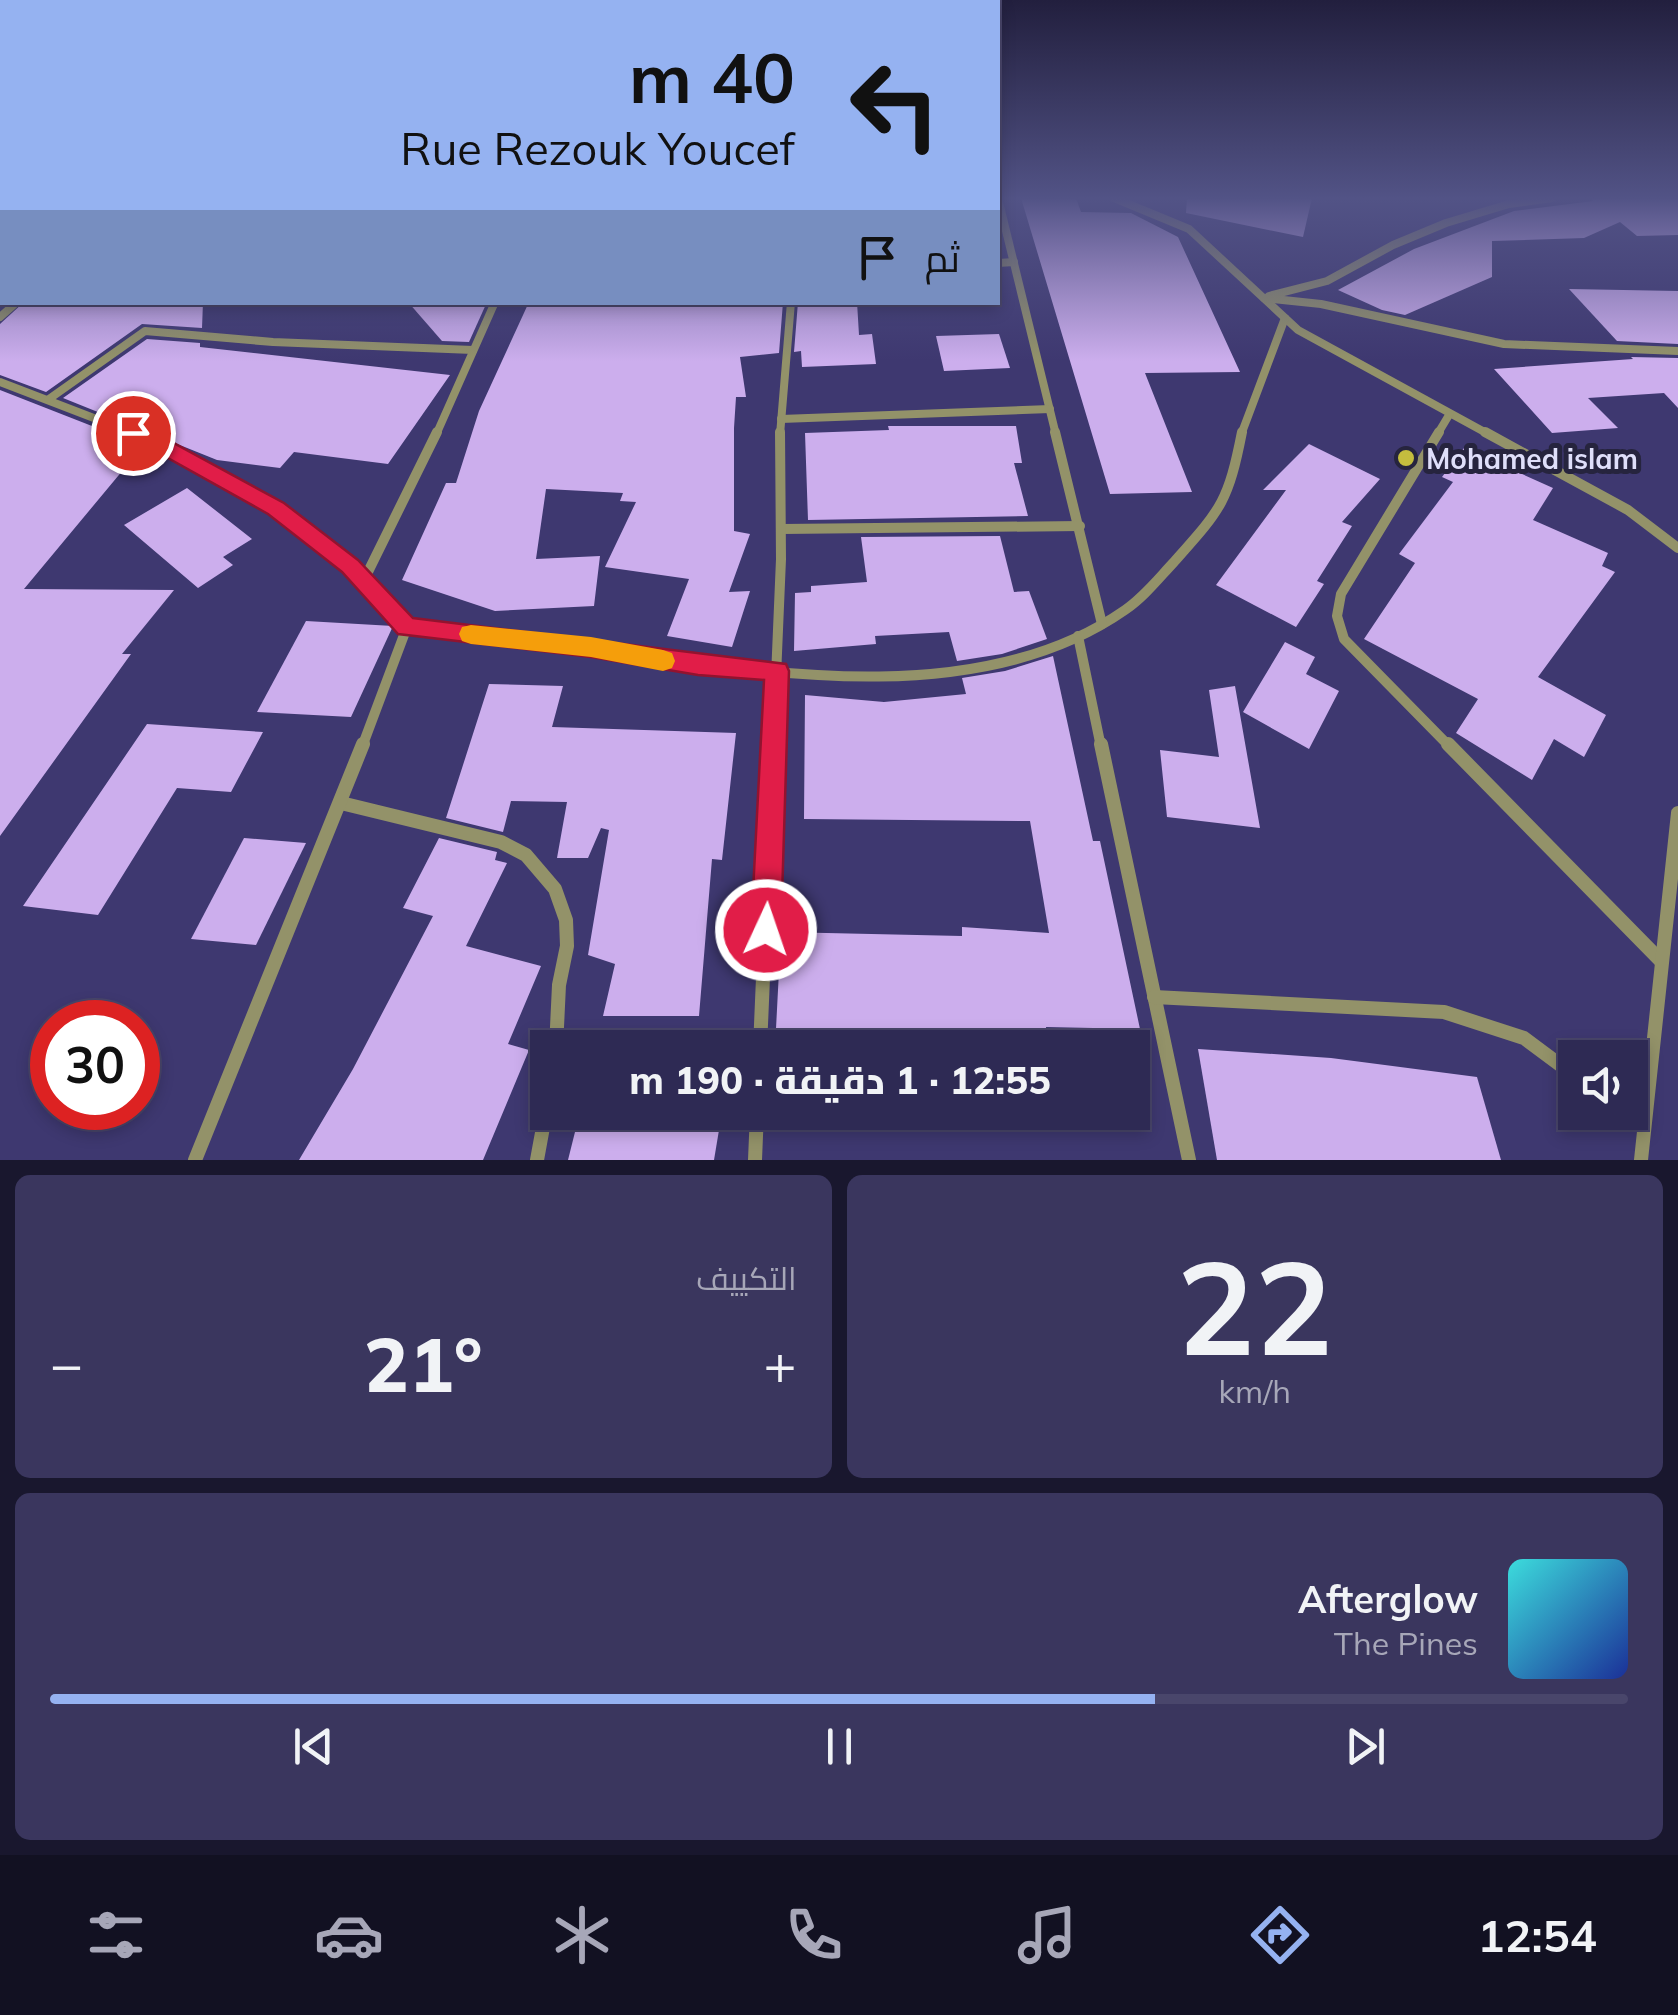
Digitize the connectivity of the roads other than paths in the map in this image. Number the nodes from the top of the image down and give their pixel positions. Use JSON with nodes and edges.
{"nodes":[{"id":1,"x":1012,"y":252,"type":"edge"},
{"id":2,"x":1213,"y":252,"type":"edge"},
{"id":3,"x":1380,"y":252,"type":"edge"},
{"id":4,"x":1000,"y":262,"type":"edge"},
{"id":5,"x":1014,"y":262,"type":"junction"},
{"id":6,"x":1263,"y":298,"type":"junction"},
{"id":7,"x":494,"y":305,"type":"edge"},
{"id":8,"x":791,"y":305,"type":"edge"},
{"id":9,"x":1285,"y":318,"type":"junction"},
{"id":10,"x":473,"y":350,"type":"junction"},
{"id":11,"x":1678,"y":351,"type":"edge"},
{"id":12,"x":0,"y":382,"type":"edge"},
{"id":13,"x":49,"y":399,"type":"junction"},
{"id":14,"x":1050,"y":409,"type":"junction"},
{"id":15,"x":1449,"y":415,"type":"junction"},
{"id":16,"x":780,"y":419,"type":"junction"},
{"id":17,"x":1080,"y":526,"type":"junction"},
{"id":18,"x":782,"y":529,"type":"junction"},
{"id":19,"x":1678,"y":548,"type":"edge"},
{"id":20,"x":363,"y":582,"type":"junction"},
{"id":21,"x":1102,"y":624,"type":"junction"},
{"id":22,"x":406,"y":627,"type":"junction"},
{"id":23,"x":1078,"y":636,"type":"junction"},
{"id":24,"x":777,"y":671,"type":"junction"},
{"id":25,"x":341,"y":803,"type":"junction"},
{"id":26,"x":1678,"y":813,"type":"edge"},
{"id":27,"x":1660,"y":960,"type":"junction"},
{"id":28,"x":1154,"y":997,"type":"junction"},
{"id":29,"x":557,"y":1030,"type":"edge"},
{"id":30,"x":761,"y":1030,"type":"edge"},
{"id":31,"x":1558,"y":1063,"type":"edge"},
{"id":32,"x":1648,"y":1085,"type":"edge"},
{"id":33,"x":542,"y":1130,"type":"edge"},
{"id":34,"x":757,"y":1130,"type":"edge"},
{"id":35,"x":1644,"y":1130,"type":"edge"},
{"id":36,"x":195,"y":1160,"type":"edge"},
{"id":37,"x":537,"y":1160,"type":"edge"},
{"id":38,"x":755,"y":1160,"type":"edge"},
{"id":39,"x":1189,"y":1160,"type":"edge"},
{"id":40,"x":1641,"y":1160,"type":"edge"}],
"edges":[{"from":1,"to":5,"type":"street"},
{"from":2,"to":6,"type":"street"},
{"from":3,"to":6,"type":"street"},
{"from":4,"to":5,"type":"street"},
{"from":5,"to":14,"type":"street"},
{"from":6,"to":9,"type":"street"},
{"from":6,"to":11,"type":"street"},
{"from":7,"to":10,"type":"street"},
{"from":8,"to":16,"type":"street"},
{"from":9,"to":15,"type":"street"},
{"from":9,"to":21,"type":"street"},
{"from":10,"to":13,"type":"street"},
{"from":10,"to":20,"type":"street"},
{"from":12,"to":13,"type":"street"},
{"from":13,"to":20,"type":"street"},
{"from":14,"to":16,"type":"street"},
{"from":14,"to":17,"type":"street"},
{"from":15,"to":19,"type":"street"},
{"from":15,"to":27,"type":"street"},
{"from":16,"to":18,"type":"street"},
{"from":17,"to":18,"type":"street"},
{"from":17,"to":21,"type":"street"},
{"from":18,"to":24,"type":"street"},
{"from":20,"to":22,"type":"street"},
{"from":21,"to":23,"type":"street"},
{"from":22,"to":24,"type":"street"},
{"from":22,"to":25,"type":"street"},
{"from":23,"to":24,"type":"street"},
{"from":23,"to":28,"type":"street"},
{"from":24,"to":30,"type":"street"},
{"from":25,"to":29,"type":"street"},
{"from":25,"to":36,"type":"street"},
{"from":26,"to":27,"type":"street"},
{"from":27,"to":32,"type":"street"},
{"from":28,"to":31,"type":"street"},
{"from":28,"to":39,"type":"street"},
{"from":33,"to":37,"type":"street"},
{"from":34,"to":38,"type":"street"},
{"from":35,"to":40,"type":"street"}]}
